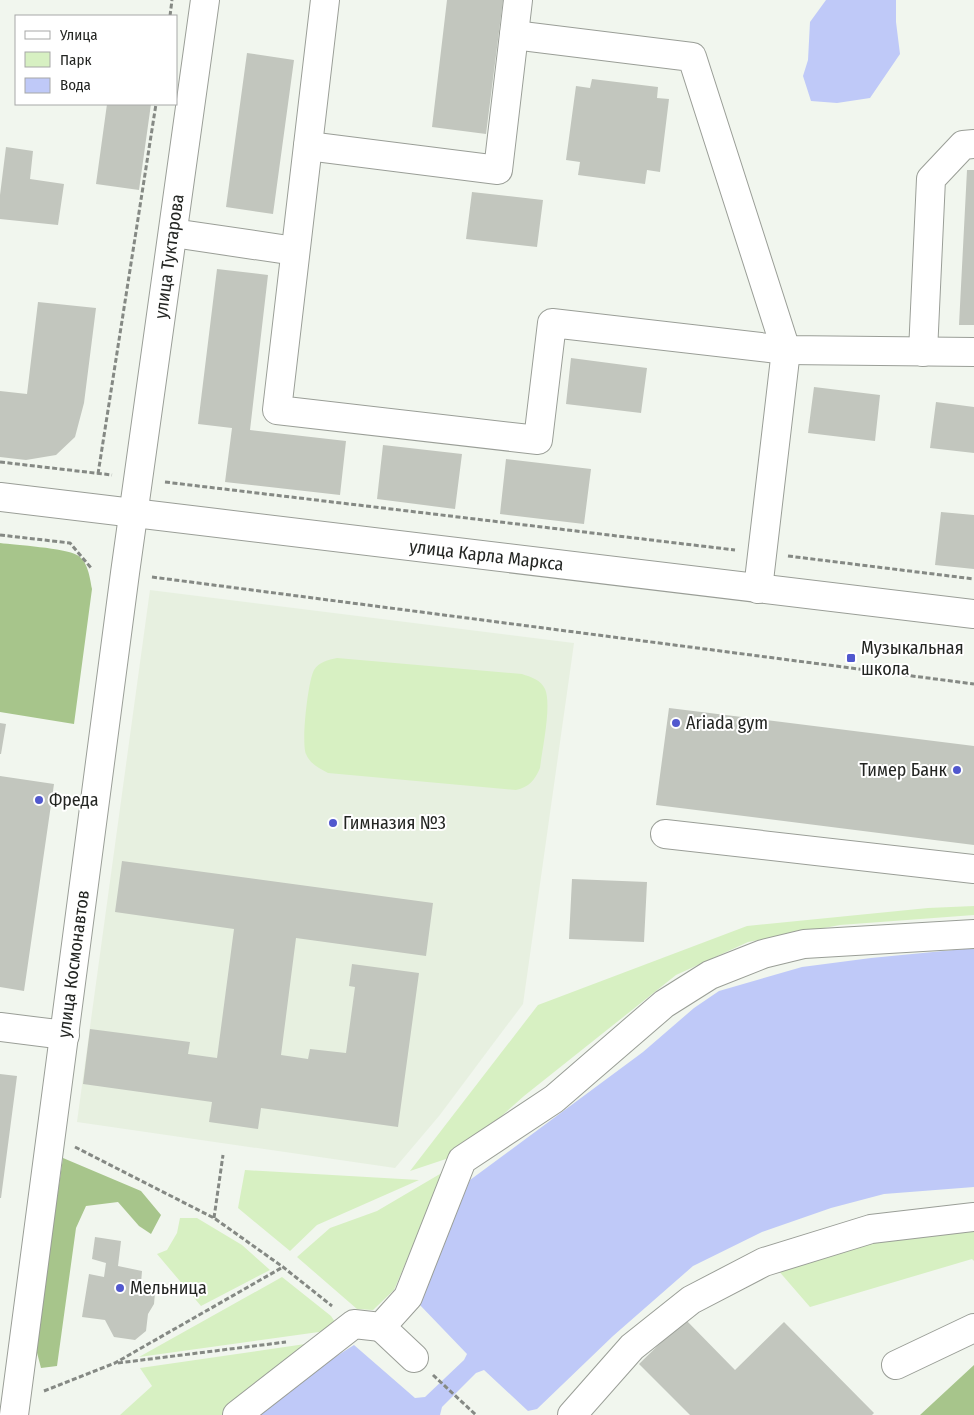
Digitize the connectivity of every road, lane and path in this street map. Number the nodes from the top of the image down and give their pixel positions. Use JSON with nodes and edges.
{"nodes":[{"id":1,"x":172,"y":0,"type":"edge"},
{"id":2,"x":205,"y":0,"type":"edge"},
{"id":3,"x":325,"y":0,"type":"edge"},
{"id":4,"x":518,"y":0,"type":"edge"},
{"id":5,"x":170,"y":15,"type":"edge"},
{"id":6,"x":514,"y":35,"type":"junction"},
{"id":7,"x":156,"y":105,"type":"edge"},
{"id":8,"x":974,"y":144,"type":"edge"},
{"id":9,"x":308,"y":146,"type":"junction"},
{"id":10,"x":173,"y":233,"type":"junction"},
{"id":11,"x":296,"y":251,"type":"junction"},
{"id":12,"x":786,"y":350,"type":"junction"},
{"id":13,"x":923,"y":352,"type":"junction"},
{"id":14,"x":974,"y":352,"type":"edge"},
{"id":15,"x":0,"y":462,"type":"edge"},
{"id":16,"x":98,"y":474,"type":"junction"},
{"id":17,"x":139,"y":478,"type":"junction"},
{"id":18,"x":0,"y":498,"type":"edge"},
{"id":19,"x":134,"y":514,"type":"junction"},
{"id":20,"x":0,"y":535,"type":"edge"},
{"id":21,"x":762,"y":553,"type":"junction"},
{"id":22,"x":92,"y":569,"type":"dead end"},
{"id":23,"x":126,"y":574,"type":"junction"},
{"id":24,"x":974,"y":579,"type":"edge"},
{"id":25,"x":758,"y":588,"type":"junction"},
{"id":26,"x":974,"y":614,"type":"edge"},
{"id":27,"x":974,"y":684,"type":"edge"},
{"id":28,"x":665,"y":834,"type":"dead end"},
{"id":29,"x":974,"y":870,"type":"edge"},
{"id":30,"x":974,"y":934,"type":"edge"},
{"id":31,"x":0,"y":1028,"type":"edge"},
{"id":32,"x":65,"y":1035,"type":"junction"},
{"id":33,"x":51,"y":1135,"type":"junction"},
{"id":34,"x":223,"y":1155,"type":"dead end"},
{"id":35,"x":974,"y":1217,"type":"edge"},
{"id":36,"x":214,"y":1218,"type":"junction"},
{"id":37,"x":283,"y":1267,"type":"junction"},
{"id":38,"x":368,"y":1326,"type":"junction"},
{"id":39,"x":974,"y":1328,"type":"edge"},
{"id":40,"x":292,"y":1341,"type":"dead end"},
{"id":41,"x":414,"y":1358,"type":"joint"},
{"id":42,"x":115,"y":1363,"type":"junction"},
{"id":43,"x":896,"y":1366,"type":"dead end"},
{"id":44,"x":15,"y":1409,"type":"edge"},
{"id":45,"x":237,"y":1415,"type":"edge"},
{"id":46,"x":476,"y":1415,"type":"edge"},
{"id":47,"x":572,"y":1415,"type":"edge"}],
"edges":[{"from":1,"to":5,"type":"path"},
{"from":2,"to":10,"type":"street","name":"улица Туктарова"},
{"from":3,"to":9,"type":"street"},
{"from":4,"to":6,"type":"street"},
{"from":6,"to":9,"type":"street"},
{"from":6,"to":12,"type":"street"},
{"from":7,"to":16,"type":"path"},
{"from":8,"to":13,"type":"street"},
{"from":9,"to":11,"type":"street"},
{"from":10,"to":11,"type":"street"},
{"from":10,"to":17,"type":"street","name":"улица Туктарова"},
{"from":11,"to":12,"type":"street"},
{"from":12,"to":13,"type":"street"},
{"from":12,"to":21,"type":"street"},
{"from":13,"to":14,"type":"street"},
{"from":15,"to":16,"type":"path"},
{"from":16,"to":17,"type":"path"},
{"from":17,"to":19,"type":"street","name":"улица Туктарова"},
{"from":17,"to":21,"type":"path"},
{"from":18,"to":19,"type":"street","name":"улица Карла Маркса"},
{"from":19,"to":23,"type":"street","name":"улица Космонавтов"},
{"from":19,"to":25,"type":"street","name":"улица Карла Маркса"},
{"from":20,"to":22,"type":"path"},
{"from":21,"to":24,"type":"path"},
{"from":21,"to":25,"type":"street"},
{"from":23,"to":27,"type":"path"},
{"from":23,"to":32,"type":"street","name":"улица Космонавтов"},
{"from":25,"to":26,"type":"street","name":"улица Карла Маркса"},
{"from":28,"to":29,"type":"street"},
{"from":30,"to":38,"type":"street"},
{"from":31,"to":32,"type":"street"},
{"from":32,"to":33,"type":"street","name":"улица Космонавтов"},
{"from":33,"to":36,"type":"path"},
{"from":33,"to":44,"type":"street","name":"улица Космонавтов"},
{"from":34,"to":36,"type":"path"},
{"from":35,"to":47,"type":"street"},
{"from":36,"to":37,"type":"path"},
{"from":37,"to":38,"type":"path"},
{"from":37,"to":42,"type":"path"},
{"from":38,"to":41,"type":"street"},
{"from":38,"to":45,"type":"street"},
{"from":39,"to":43,"type":"street"},
{"from":40,"to":42,"type":"path"},
{"from":41,"to":46,"type":"path"},
{"from":42,"to":44,"type":"path"}]}
